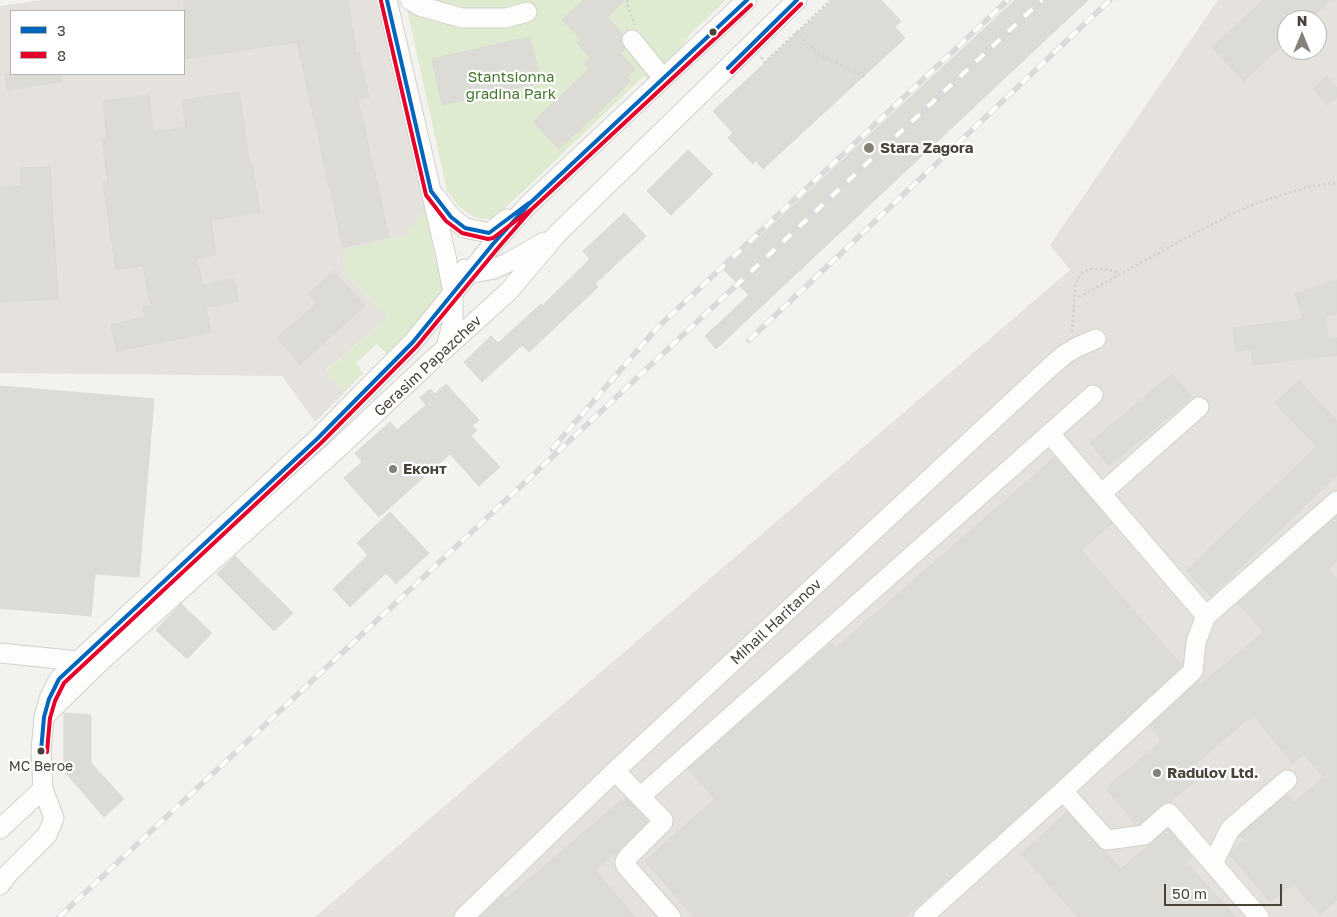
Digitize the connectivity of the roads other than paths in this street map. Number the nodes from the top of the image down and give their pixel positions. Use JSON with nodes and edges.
{"nodes":[{"id":1,"x":387,"y":0,"type":"edge"},
{"id":2,"x":410,"y":0,"type":"edge"},
{"id":3,"x":747,"y":0,"type":"edge"},
{"id":4,"x":798,"y":0,"type":"edge"},
{"id":5,"x":527,"y":12,"type":"dead end"},
{"id":6,"x":632,"y":40,"type":"dead end"},
{"id":7,"x":663,"y":78,"type":"junction"},
{"id":8,"x":431,"y":191,"type":"junction"},
{"id":9,"x":529,"y":204,"type":"junction"},
{"id":10,"x":558,"y":233,"type":"junction"},
{"id":11,"x":446,"y":256,"type":"junction"},
{"id":12,"x":471,"y":272,"type":"junction"},
{"id":13,"x":453,"y":293,"type":"junction"},
{"id":14,"x":1096,"y":339,"type":"dead end"},
{"id":15,"x":446,"y":348,"type":"junction"},
{"id":16,"x":1094,"y":395,"type":"dead end"},
{"id":17,"x":1199,"y":407,"type":"dead end"},
{"id":18,"x":1050,"y":434,"type":"junction"},
{"id":19,"x":317,"y":439,"type":"junction"},
{"id":20,"x":334,"y":452,"type":"junction"},
{"id":21,"x":1101,"y":494,"type":"junction"},
{"id":22,"x":1337,"y":501,"type":"edge"},
{"id":23,"x":1206,"y":616,"type":"junction"},
{"id":24,"x":0,"y":653,"type":"edge"},
{"id":25,"x":80,"y":660,"type":"junction"},
{"id":26,"x":99,"y":664,"type":"junction"},
{"id":27,"x":44,"y":717,"type":"junction"},
{"id":28,"x":616,"y":771,"type":"junction"},
{"id":29,"x":1287,"y":780,"type":"dead end"},
{"id":30,"x":43,"y":788,"type":"junction"},
{"id":31,"x":1063,"y":791,"type":"junction"},
{"id":32,"x":641,"y":796,"type":"junction"},
{"id":33,"x":0,"y":829,"type":"edge"},
{"id":34,"x":1213,"y":864,"type":"junction"},
{"id":35,"x":3,"y":879,"type":"edge"},
{"id":36,"x":464,"y":917,"type":"edge"},
{"id":37,"x":671,"y":917,"type":"edge"},
{"id":38,"x":923,"y":917,"type":"edge"},
{"id":39,"x":1259,"y":917,"type":"edge"}],
"edges":[{"from":1,"to":8,"type":"street"},
{"from":2,"to":5,"type":"street"},
{"from":3,"to":7,"type":"street","name":"Gerasim Papazchev"},
{"from":4,"to":10,"type":"street","name":"Gerasim Papazchev"},
{"from":6,"to":7,"type":"street"},
{"from":7,"to":9,"type":"street","name":"Gerasim Papazchev"},
{"from":8,"to":9,"type":"street"},
{"from":8,"to":11,"type":"street"},
{"from":9,"to":12,"type":"street","name":"Gerasim Papazchev"},
{"from":10,"to":12,"type":"street"},
{"from":10,"to":15,"type":"street","name":"Gerasim Papazchev"},
{"from":11,"to":12,"type":"street"},
{"from":11,"to":13,"type":"street"},
{"from":12,"to":13,"type":"street","name":"Gerasim Papazchev"},
{"from":13,"to":15,"type":"street"},
{"from":13,"to":19,"type":"street","name":"Gerasim Papazchev"},
{"from":14,"to":28,"type":"street","name":"Mihail Haritanov"},
{"from":15,"to":20,"type":"street","name":"Gerasim Papazchev"},
{"from":16,"to":18,"type":"street"},
{"from":17,"to":21,"type":"street"},
{"from":18,"to":21,"type":"street"},
{"from":18,"to":32,"type":"street"},
{"from":19,"to":20,"type":"street"},
{"from":19,"to":25,"type":"street","name":"Gerasim Papazchev"},
{"from":20,"to":26,"type":"street","name":"Gerasim Papazchev"},
{"from":21,"to":23,"type":"street"},
{"from":22,"to":23,"type":"street"},
{"from":23,"to":31,"type":"street"},
{"from":24,"to":25,"type":"street"},
{"from":25,"to":26,"type":"street"},
{"from":25,"to":27,"type":"street","name":"Gerasim Papazchev"},
{"from":26,"to":27,"type":"street","name":"Gerasim Papazchev"},
{"from":27,"to":30,"type":"street","name":"Gerasim Papazchev"},
{"from":28,"to":32,"type":"street"},
{"from":28,"to":36,"type":"street","name":"Mihail Haritanov"},
{"from":29,"to":34,"type":"street"},
{"from":30,"to":33,"type":"street"},
{"from":30,"to":35,"type":"street","name":"Gerasim Papazchev"},
{"from":31,"to":34,"type":"street"},
{"from":31,"to":38,"type":"street"},
{"from":32,"to":37,"type":"street"},
{"from":34,"to":39,"type":"street"}]}
